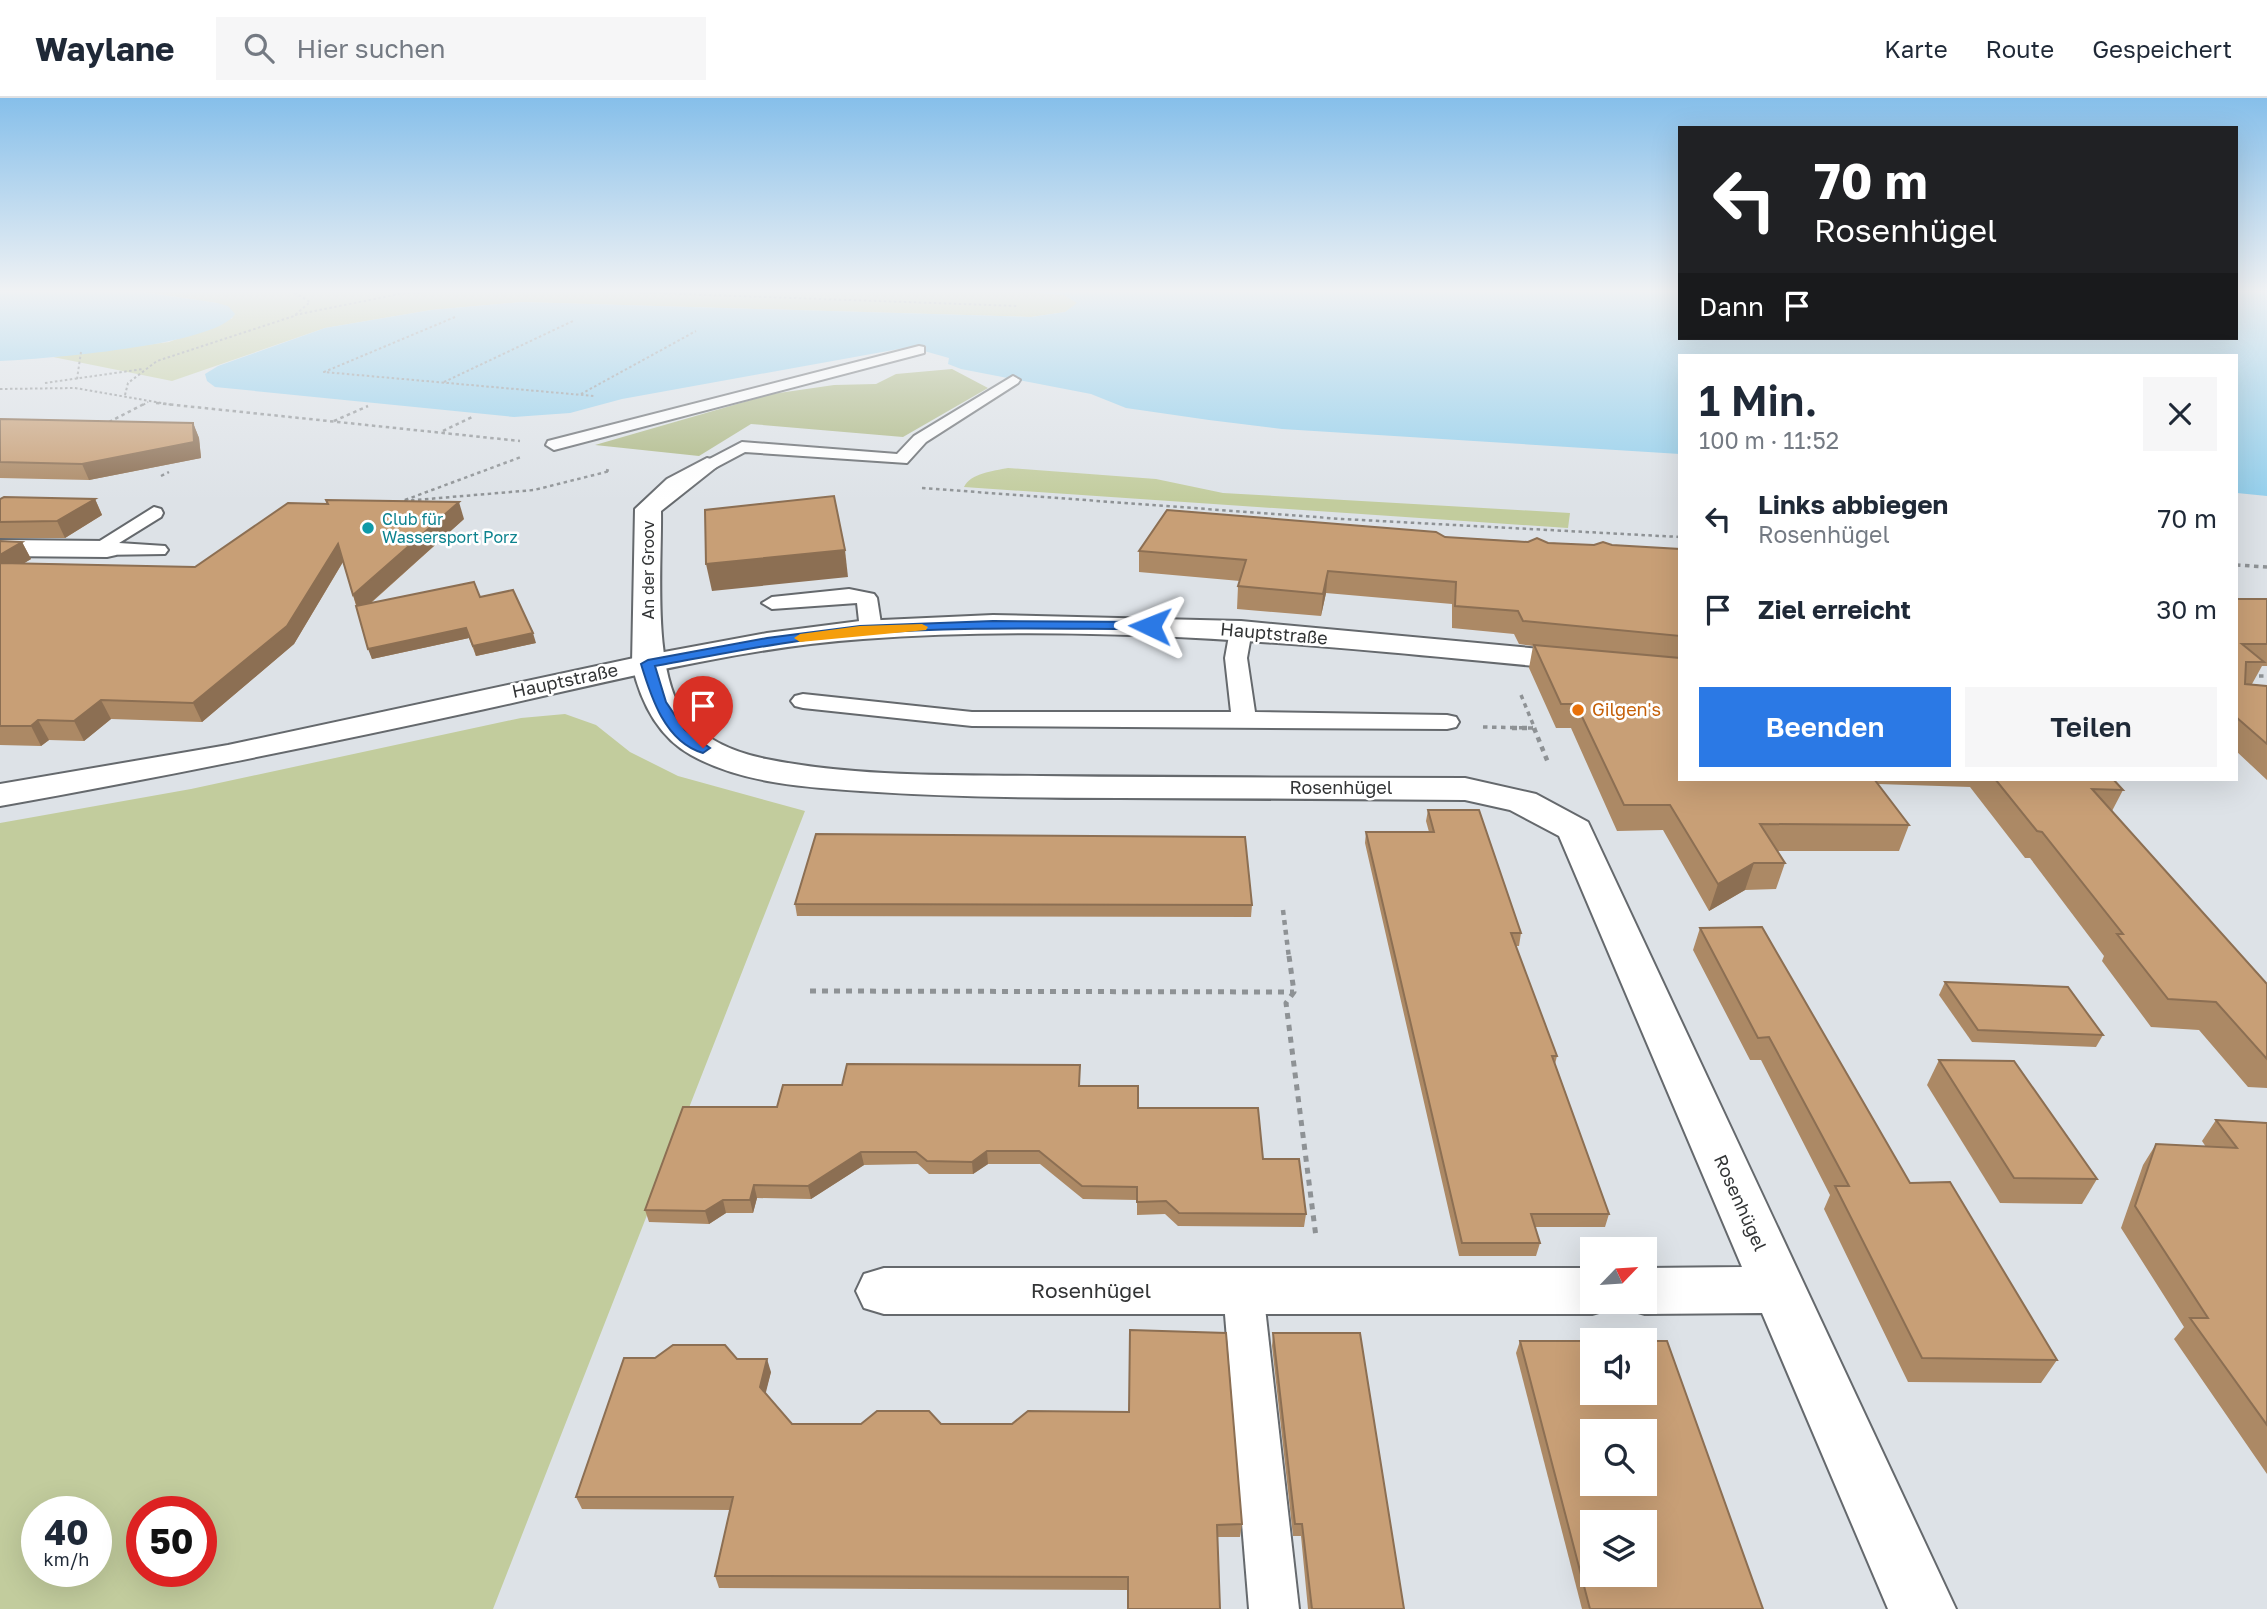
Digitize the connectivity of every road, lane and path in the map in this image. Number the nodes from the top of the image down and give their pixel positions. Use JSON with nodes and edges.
{"nodes":[{"id":1,"x":80,"y":361,"type":"edge"},
{"id":2,"x":158,"y":361,"type":"edge"},
{"id":3,"x":351,"y":361,"type":"edge"},
{"id":4,"x":489,"y":361,"type":"edge"},
{"id":5,"x":643,"y":361,"type":"edge"},
{"id":6,"x":878,"y":361,"type":"edge"},
{"id":7,"x":144,"y":369,"type":"junction"},
{"id":8,"x":77,"y":379,"type":"junction"},
{"id":9,"x":1013,"y":380,"type":"dead end"},
{"id":10,"x":443,"y":382,"type":"junction"},
{"id":11,"x":35,"y":385,"type":"junction"},
{"id":12,"x":0,"y":389,"type":"edge"},
{"id":13,"x":125,"y":395,"type":"junction"},
{"id":14,"x":580,"y":395,"type":"junction"},
{"id":15,"x":654,"y":401,"type":"joint"},
{"id":16,"x":148,"y":402,"type":"junction"},
{"id":17,"x":705,"y":405,"type":"junction"},
{"id":18,"x":368,"y":406,"type":"dead end"},
{"id":19,"x":474,"y":416,"type":"dead end"},
{"id":20,"x":333,"y":421,"type":"junction"},
{"id":21,"x":100,"y":427,"type":"edge"},
{"id":22,"x":440,"y":433,"type":"junction"},
{"id":23,"x":554,"y":445,"type":"junction"},
{"id":24,"x":708,"y":465,"type":"joint"},
{"id":25,"x":598,"y":469,"type":"dead end"},
{"id":26,"x":921,"y":488,"type":"dead end"},
{"id":27,"x":404,"y":501,"type":"junction"},
{"id":28,"x":394,"y":507,"type":"edge"},
{"id":29,"x":154,"y":513,"type":"dead end"},
{"id":30,"x":1678,"y":537,"type":"edge"},
{"id":31,"x":0,"y":548,"type":"edge"},
{"id":32,"x":102,"y":549,"type":"junction"},
{"id":33,"x":158,"y":550,"type":"dead end"},
{"id":34,"x":2238,"y":565,"type":"edge"},
{"id":35,"x":2267,"y":566,"type":"edge"},
{"id":36,"x":772,"y":603,"type":"dead end"},
{"id":37,"x":871,"y":630,"type":"junction"},
{"id":38,"x":1241,"y":630,"type":"junction"},
{"id":39,"x":648,"y":664,"type":"junction"},
{"id":40,"x":1678,"y":671,"type":"edge"},
{"id":41,"x":2247,"y":676,"type":"edge"},
{"id":42,"x":2267,"y":676,"type":"edge"},
{"id":43,"x":1520,"y":694,"type":"dead end"},
{"id":44,"x":803,"y":701,"type":"dead end"},
{"id":45,"x":1244,"y":719,"type":"junction"},
{"id":46,"x":1447,"y":722,"type":"joint"},
{"id":47,"x":1534,"y":728,"type":"junction"},
{"id":48,"x":0,"y":795,"type":"edge"},
{"id":49,"x":1575,"y":830,"type":"junction"},
{"id":50,"x":1283,"y":910,"type":"dead end"},
{"id":51,"x":810,"y":991,"type":"dead end"},
{"id":52,"x":1294,"y":992,"type":"junction"},
{"id":53,"x":1243,"y":1290,"type":"junction"},
{"id":54,"x":1778,"y":1290,"type":"junction"},
{"id":55,"x":884,"y":1291,"type":"dead end"},
{"id":56,"x":1322,"y":1291,"type":"junction"},
{"id":57,"x":1580,"y":1291,"type":"edge"},
{"id":58,"x":1657,"y":1291,"type":"edge"},
{"id":59,"x":1275,"y":1609,"type":"edge"},
{"id":60,"x":1922,"y":1609,"type":"edge"}],
"edges":[{"from":1,"to":8,"type":"path"},
{"from":2,"to":7,"type":"path"},
{"from":3,"to":10,"type":"path"},
{"from":4,"to":10,"type":"path"},
{"from":5,"to":14,"type":"path"},
{"from":6,"to":17,"type":"lane"},
{"from":7,"to":8,"type":"path"},
{"from":7,"to":13,"type":"path"},
{"from":8,"to":11,"type":"path"},
{"from":9,"to":24,"type":"lane"},
{"from":10,"to":14,"type":"path"},
{"from":11,"to":12,"type":"path"},
{"from":11,"to":13,"type":"path"},
{"from":13,"to":16,"type":"path"},
{"from":14,"to":15,"type":"path"},
{"from":15,"to":17,"type":"lane"},
{"from":16,"to":20,"type":"path"},
{"from":16,"to":21,"type":"path"},
{"from":17,"to":23,"type":"lane"},
{"from":18,"to":20,"type":"path"},
{"from":19,"to":22,"type":"path"},
{"from":20,"to":22,"type":"path"},
{"from":22,"to":23,"type":"path"},
{"from":23,"to":27,"type":"path"},
{"from":24,"to":39,"type":"street","name":"An der Groov"},
{"from":25,"to":27,"type":"path"},
{"from":26,"to":30,"type":"path"},
{"from":27,"to":28,"type":"path"},
{"from":29,"to":32,"type":"lane"},
{"from":31,"to":32,"type":"street"},
{"from":32,"to":33,"type":"lane"},
{"from":34,"to":35,"type":"path"},
{"from":36,"to":37,"type":"lane"},
{"from":37,"to":38,"type":"street","name":"Hauptstraße"},
{"from":37,"to":39,"type":"street","name":"Hauptstraße"},
{"from":38,"to":40,"type":"street","name":"Hauptstraße"},
{"from":38,"to":45,"type":"lane"},
{"from":39,"to":48,"type":"street","name":"Hauptstraße"},
{"from":39,"to":49,"type":"street","name":"Rosenhügel"},
{"from":41,"to":42,"type":"path"},
{"from":43,"to":47,"type":"path"},
{"from":44,"to":45,"type":"lane"},
{"from":45,"to":46,"type":"lane"},
{"from":46,"to":47,"type":"path"},
{"from":47,"to":49,"type":"path"},
{"from":49,"to":54,"type":"street","name":"Rosenhügel"},
{"from":50,"to":52,"type":"path"},
{"from":51,"to":52,"type":"path"},
{"from":52,"to":56,"type":"path"},
{"from":53,"to":55,"type":"street","name":"Rosenhügel"},
{"from":53,"to":56,"type":"street","name":"Rosenhügel"},
{"from":53,"to":59,"type":"lane"},
{"from":54,"to":58,"type":"street"},
{"from":54,"to":60,"type":"street","name":"Rosenhügel"},
{"from":56,"to":57,"type":"street","name":"Rosenhügel"}]}
